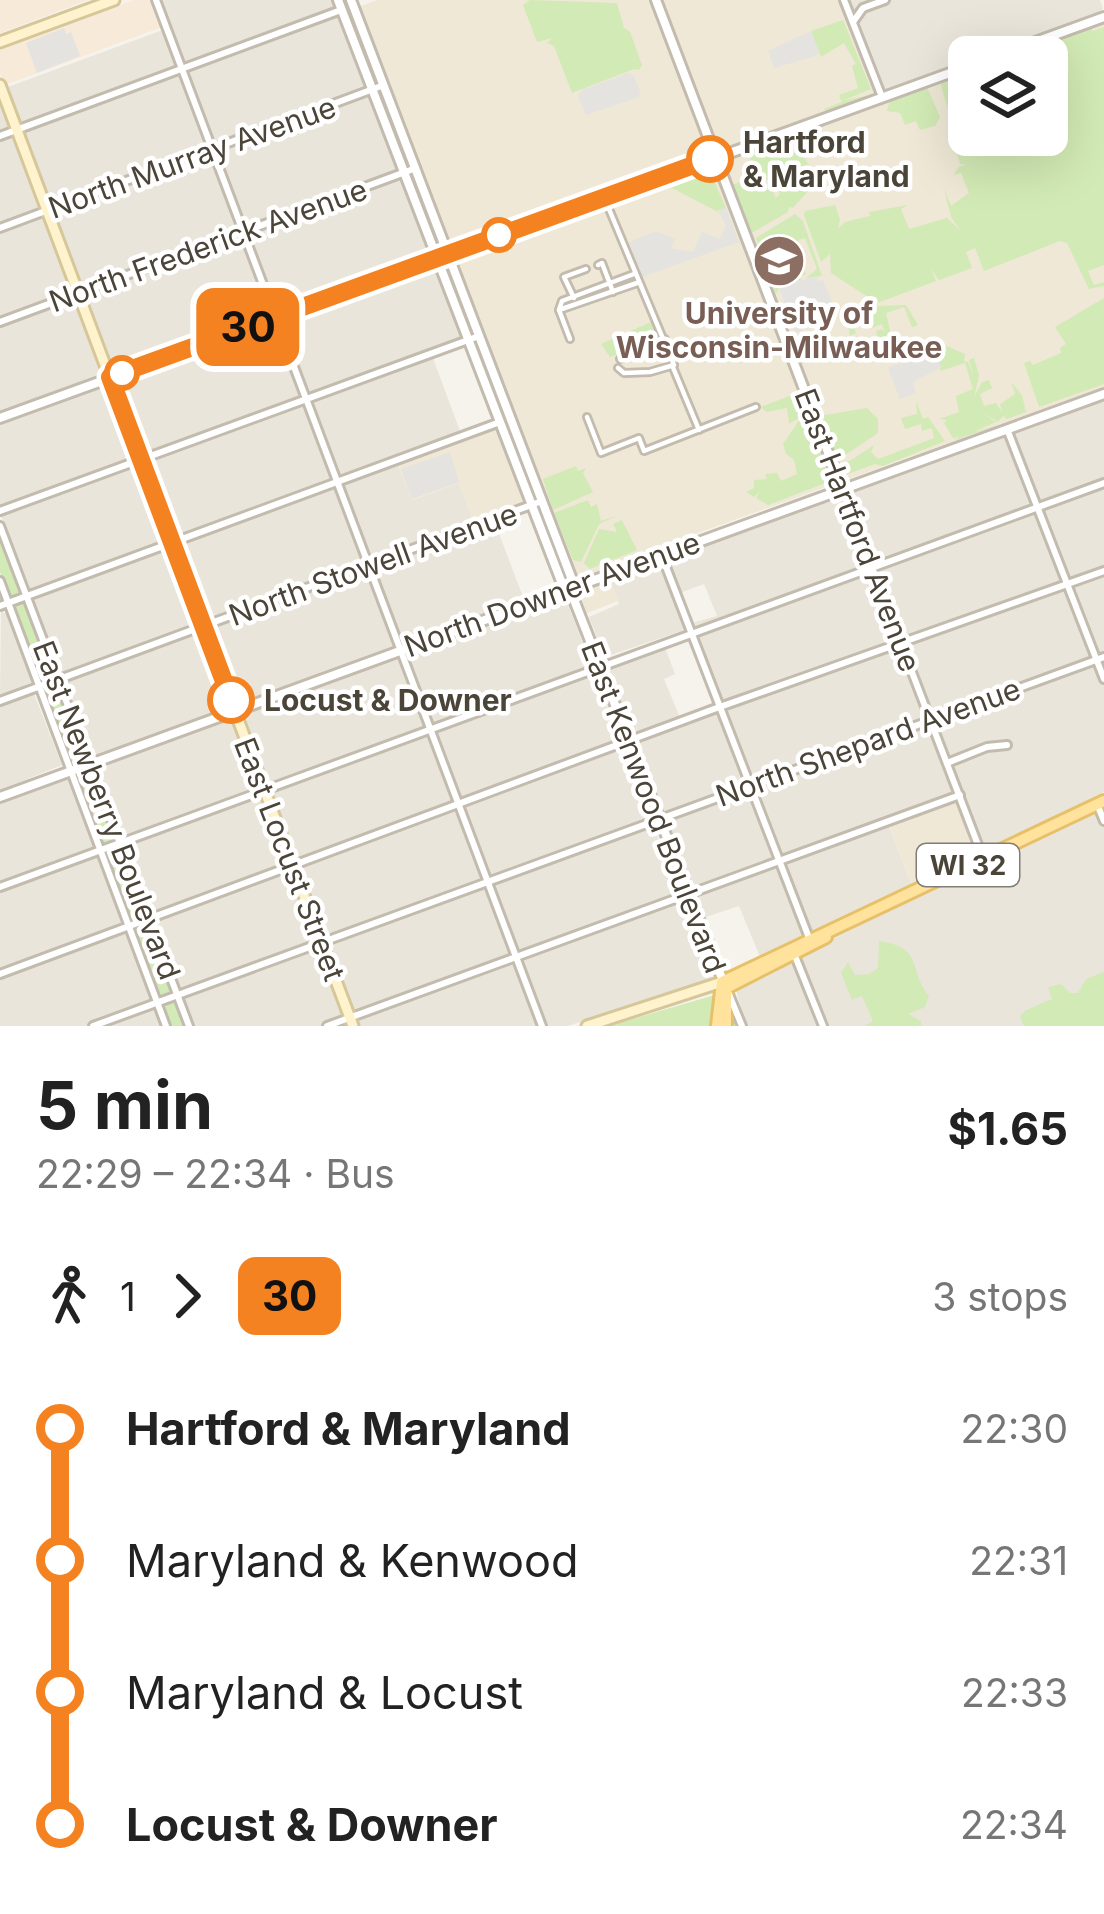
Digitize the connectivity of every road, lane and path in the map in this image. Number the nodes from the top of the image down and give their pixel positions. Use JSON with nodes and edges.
{"nodes":[{"id":1,"x":114,"y":0,"type":"edge"},
{"id":2,"x":156,"y":0,"type":"edge"},
{"id":3,"x":367,"y":0,"type":"edge"},
{"id":4,"x":656,"y":0,"type":"edge"},
{"id":5,"x":844,"y":0,"type":"edge"},
{"id":6,"x":885,"y":0,"type":"edge"},
{"id":7,"x":352,"y":3,"type":"edge"},
{"id":8,"x":340,"y":5,"type":"edge"},
{"id":9,"x":1104,"y":17,"type":"edge"},
{"id":10,"x":853,"y":22,"type":"junction"},
{"id":11,"x":1052,"y":36,"type":"edge"},
{"id":12,"x":0,"y":42,"type":"edge"},
{"id":13,"x":182,"y":68,"type":"junction"},
{"id":14,"x":948,"y":73,"type":"edge"},
{"id":15,"x":0,"y":85,"type":"edge"},
{"id":16,"x":384,"y":86,"type":"junction"},
{"id":17,"x":373,"y":90,"type":"junction"},
{"id":18,"x":882,"y":97,"type":"junction"},
{"id":19,"x":17,"y":130,"type":"junction"},
{"id":20,"x":0,"y":136,"type":"edge"},
{"id":21,"x":213,"y":149,"type":"junction"},
{"id":22,"x":716,"y":157,"type":"junction"},
{"id":23,"x":416,"y":168,"type":"junction"},
{"id":24,"x":404,"y":172,"type":"junction"},
{"id":25,"x":604,"y":197,"type":"junction"},
{"id":26,"x":47,"y":210,"type":"junction"},
{"id":27,"x":0,"y":228,"type":"edge"},
{"id":28,"x":244,"y":232,"type":"junction"},
{"id":29,"x":448,"y":254,"type":"junction"},
{"id":30,"x":437,"y":258,"type":"junction"},
{"id":31,"x":598,"y":265,"type":"dead end"},
{"id":32,"x":586,"y":269,"type":"dead end"},
{"id":33,"x":634,"y":274,"type":"junction"},
{"id":34,"x":610,"y":283,"type":"junction"},
{"id":35,"x":638,"y":283,"type":"junction"},
{"id":36,"x":613,"y":292,"type":"junction"},
{"id":37,"x":78,"y":294,"type":"junction"},
{"id":38,"x":574,"y":300,"type":"junction"},
{"id":39,"x":276,"y":316,"type":"junction"},
{"id":40,"x":0,"y":322,"type":"edge"},
{"id":41,"x":474,"y":338,"type":"junction"},
{"id":42,"x":570,"y":339,"type":"dead end"},
{"id":43,"x":665,"y":339,"type":"junction"},
{"id":44,"x":620,"y":359,"type":"dead end"},
{"id":45,"x":672,"y":365,"type":"junction"},
{"id":46,"x":618,"y":368,"type":"dead end"},
{"id":47,"x":110,"y":377,"type":"junction"},
{"id":48,"x":1104,"y":394,"type":"edge"},
{"id":49,"x":308,"y":399,"type":"junction"},
{"id":50,"x":756,"y":407,"type":"dead end"},
{"id":51,"x":587,"y":417,"type":"dead end"},
{"id":52,"x":0,"y":418,"type":"edge"},
{"id":53,"x":500,"y":422,"type":"junction"},
{"id":54,"x":1007,"y":429,"type":"junction"},
{"id":55,"x":699,"y":430,"type":"junction"},
{"id":56,"x":140,"y":459,"type":"junction"},
{"id":57,"x":338,"y":482,"type":"junction"},
{"id":58,"x":1104,"y":483,"type":"edge"},
{"id":59,"x":842,"y":489,"type":"junction"},
{"id":60,"x":542,"y":501,"type":"junction"},
{"id":61,"x":532,"y":505,"type":"junction"},
{"id":62,"x":1037,"y":507,"type":"junction"},
{"id":63,"x":0,"y":512,"type":"edge"},
{"id":64,"x":0,"y":526,"type":"edge"},
{"id":65,"x":172,"y":543,"type":"junction"},
{"id":66,"x":661,"y":554,"type":"junction"},
{"id":67,"x":369,"y":565,"type":"junction"},
{"id":68,"x":872,"y":567,"type":"junction"},
{"id":69,"x":1104,"y":571,"type":"edge"},
{"id":70,"x":0,"y":581,"type":"edge"},
{"id":71,"x":1066,"y":584,"type":"junction"},
{"id":72,"x":569,"y":587,"type":"junction"},
{"id":73,"x":26,"y":596,"type":"junction"},
{"id":74,"x":4,"y":604,"type":"edge"},
{"id":75,"x":203,"y":626,"type":"junction"},
{"id":76,"x":691,"y":632,"type":"junction"},
{"id":77,"x":901,"y":643,"type":"junction"},
{"id":78,"x":400,"y":649,"type":"junction"},
{"id":79,"x":1100,"y":658,"type":"edge"},
{"id":80,"x":599,"y":665,"type":"junction"},
{"id":81,"x":1104,"y":679,"type":"edge"},
{"id":82,"x":58,"y":680,"type":"junction"},
{"id":83,"x":40,"y":687,"type":"junction"},
{"id":84,"x":0,"y":701,"type":"edge"},
{"id":85,"x":719,"y":707,"type":"junction"},
{"id":86,"x":235,"y":711,"type":"junction"},
{"id":87,"x":930,"y":721,"type":"junction"},
{"id":88,"x":429,"y":727,"type":"junction"},
{"id":89,"x":628,"y":740,"type":"junction"},
{"id":90,"x":1006,"y":745,"type":"dead end"},
{"id":91,"x":947,"y":763,"type":"junction"},
{"id":92,"x":90,"y":764,"type":"junction"},
{"id":93,"x":71,"y":771,"type":"junction"},
{"id":94,"x":750,"y":784,"type":"junction"},
{"id":95,"x":263,"y":788,"type":"junction"},
{"id":96,"x":960,"y":795,"type":"junction"},
{"id":97,"x":0,"y":796,"type":"edge"},
{"id":98,"x":1100,"y":802,"type":"edge"},
{"id":99,"x":458,"y":804,"type":"junction"},
{"id":100,"x":658,"y":818,"type":"junction"},
{"id":101,"x":1104,"y":821,"type":"edge"},
{"id":102,"x":119,"y":842,"type":"junction"},
{"id":103,"x":100,"y":849,"type":"junction"},
{"id":104,"x":983,"y":858,"type":"junction"},
{"id":105,"x":778,"y":860,"type":"junction"},
{"id":106,"x":293,"y":866,"type":"junction"},
{"id":107,"x":487,"y":880,"type":"junction"},
{"id":108,"x":0,"y":887,"type":"edge"},
{"id":109,"x":687,"y":894,"type":"junction"},
{"id":110,"x":148,"y":919,"type":"junction"},
{"id":111,"x":129,"y":926,"type":"junction"},
{"id":112,"x":321,"y":941,"type":"junction"},
{"id":113,"x":810,"y":942,"type":"junction"},
{"id":114,"x":793,"y":951,"type":"junction"},
{"id":115,"x":516,"y":957,"type":"junction"},
{"id":116,"x":0,"y":974,"type":"edge"},
{"id":117,"x":722,"y":987,"type":"junction"},
{"id":118,"x":177,"y":994,"type":"junction"},
{"id":119,"x":157,"y":1002,"type":"junction"},
{"id":120,"x":351,"y":1022,"type":"edge"},
{"id":121,"x":93,"y":1026,"type":"edge"},
{"id":122,"x":166,"y":1026,"type":"edge"},
{"id":123,"x":189,"y":1026,"type":"edge"},
{"id":124,"x":327,"y":1026,"type":"edge"},
{"id":125,"x":542,"y":1026,"type":"edge"},
{"id":126,"x":587,"y":1026,"type":"edge"},
{"id":127,"x":722,"y":1026,"type":"edge"},
{"id":128,"x":742,"y":1026,"type":"edge"},
{"id":129,"x":823,"y":1026,"type":"edge"}],
"edges":[{"from":1,"to":12,"type":"main road"},
{"from":2,"to":13,"type":"street"},
{"from":3,"to":7,"type":"street"},
{"from":4,"to":22,"type":"street","name":"East Hartford Avenue"},
{"from":5,"to":10,"type":"street"},
{"from":6,"to":10,"type":"street"},
{"from":7,"to":8,"type":"street"},
{"from":7,"to":16,"type":"street","name":"East Kenwood Boulevard"},
{"from":8,"to":13,"type":"street"},
{"from":8,"to":17,"type":"street","name":"East Kenwood Boulevard"},
{"from":9,"to":11,"type":"street"},
{"from":10,"to":18,"type":"street"},
{"from":13,"to":19,"type":"street"},
{"from":13,"to":21,"type":"street"},
{"from":14,"to":18,"type":"street"},
{"from":15,"to":19,"type":"main road","name":"East Locust Street"},
{"from":16,"to":17,"type":"street","name":"North Murray Avenue"},
{"from":16,"to":23,"type":"street","name":"East Kenwood Boulevard"},
{"from":17,"to":21,"type":"street","name":"North Murray Avenue"},
{"from":17,"to":24,"type":"street","name":"East Kenwood Boulevard"},
{"from":18,"to":22,"type":"street"},
{"from":19,"to":20,"type":"street"},
{"from":19,"to":26,"type":"main road","name":"East Locust Street"},
{"from":21,"to":26,"type":"street","name":"North Murray Avenue"},
{"from":21,"to":28,"type":"street"},
{"from":22,"to":25,"type":"street"},
{"from":22,"to":59,"type":"street","name":"East Hartford Avenue"},
{"from":23,"to":24,"type":"street","name":"North Frederick Avenue"},
{"from":23,"to":29,"type":"street","name":"East Kenwood Boulevard"},
{"from":24,"to":28,"type":"street","name":"North Frederick Avenue"},
{"from":24,"to":30,"type":"street","name":"East Kenwood Boulevard"},
{"from":25,"to":29,"type":"street"},
{"from":25,"to":33,"type":"street"},
{"from":26,"to":27,"type":"street","name":"North Murray Avenue"},
{"from":26,"to":37,"type":"main road","name":"East Locust Street"},
{"from":28,"to":37,"type":"street","name":"North Frederick Avenue"},
{"from":28,"to":39,"type":"street"},
{"from":29,"to":30,"type":"street"},
{"from":29,"to":41,"type":"street","name":"East Kenwood Boulevard"},
{"from":30,"to":39,"type":"street"},
{"from":30,"to":41,"type":"street","name":"East Kenwood Boulevard"},
{"from":31,"to":34,"type":"street"},
{"from":32,"to":38,"type":"street"},
{"from":33,"to":34,"type":"street"},
{"from":33,"to":35,"type":"street"},
{"from":34,"to":36,"type":"street"},
{"from":34,"to":38,"type":"street"},
{"from":35,"to":36,"type":"street"},
{"from":35,"to":43,"type":"street"},
{"from":36,"to":38,"type":"street"},
{"from":37,"to":40,"type":"street","name":"North Frederick Avenue"},
{"from":37,"to":47,"type":"main road","name":"East Locust Street"},
{"from":38,"to":42,"type":"street"},
{"from":39,"to":47,"type":"street"},
{"from":39,"to":49,"type":"street"},
{"from":41,"to":49,"type":"street"},
{"from":41,"to":53,"type":"street","name":"East Kenwood Boulevard"},
{"from":41,"to":60,"type":"street","name":"East Kenwood Boulevard"},
{"from":43,"to":44,"type":"street"},
{"from":43,"to":45,"type":"street"},
{"from":45,"to":46,"type":"street"},
{"from":45,"to":55,"type":"street"},
{"from":47,"to":52,"type":"street"},
{"from":47,"to":56,"type":"main road","name":"East Locust Street"},
{"from":48,"to":54,"type":"street","name":"North Downer Avenue"},
{"from":49,"to":56,"type":"street"},
{"from":49,"to":57,"type":"street"},
{"from":50,"to":55,"type":"street"},
{"from":51,"to":55,"type":"street"},
{"from":53,"to":57,"type":"street"},
{"from":53,"to":61,"type":"street","name":"East Kenwood Boulevard"},
{"from":54,"to":59,"type":"street","name":"North Downer Avenue"},
{"from":54,"to":62,"type":"street"},
{"from":56,"to":63,"type":"street"},
{"from":56,"to":65,"type":"main road","name":"East Locust Street"},
{"from":57,"to":65,"type":"street"},
{"from":57,"to":67,"type":"street"},
{"from":58,"to":62,"type":"street"},
{"from":59,"to":66,"type":"street","name":"North Downer Avenue"},
{"from":59,"to":68,"type":"street","name":"East Hartford Avenue"},
{"from":60,"to":61,"type":"street","name":"North Stowell Avenue"},
{"from":60,"to":72,"type":"street","name":"East Kenwood Boulevard"},
{"from":61,"to":67,"type":"street","name":"North Stowell Avenue"},
{"from":61,"to":72,"type":"street","name":"East Kenwood Boulevard"},
{"from":62,"to":68,"type":"street"},
{"from":62,"to":71,"type":"street"},
{"from":64,"to":73,"type":"street","name":"East Newberry Boulevard"},
{"from":65,"to":73,"type":"street"},
{"from":65,"to":75,"type":"main road","name":"East Locust Street"},
{"from":66,"to":72,"type":"street","name":"North Downer Avenue"},
{"from":66,"to":76,"type":"street"},
{"from":67,"to":75,"type":"street","name":"North Stowell Avenue"},
{"from":67,"to":78,"type":"street"},
{"from":68,"to":76,"type":"street"},
{"from":68,"to":77,"type":"street","name":"East Hartford Avenue"},
{"from":69,"to":71,"type":"street"},
{"from":70,"to":74,"type":"street","name":"East Newberry Boulevard"},
{"from":71,"to":77,"type":"street"},
{"from":71,"to":79,"type":"street"},
{"from":72,"to":78,"type":"street","name":"North Downer Avenue"},
{"from":72,"to":80,"type":"street","name":"East Kenwood Boulevard"},
{"from":73,"to":74,"type":"street"},
{"from":73,"to":82,"type":"street","name":"East Newberry Boulevard"},
{"from":74,"to":83,"type":"street","name":"East Newberry Boulevard"},
{"from":75,"to":82,"type":"street","name":"North Stowell Avenue"},
{"from":75,"to":86,"type":"main road","name":"East Locust Street"},
{"from":76,"to":80,"type":"street"},
{"from":76,"to":85,"type":"street"},
{"from":77,"to":85,"type":"street"},
{"from":77,"to":87,"type":"street","name":"East Hartford Avenue"},
{"from":78,"to":86,"type":"street","name":"North Downer Avenue"},
{"from":78,"to":88,"type":"street"},
{"from":79,"to":81,"type":"street"},
{"from":79,"to":87,"type":"street","name":"North Shepard Avenue"},
{"from":80,"to":88,"type":"street"},
{"from":80,"to":89,"type":"street","name":"East Kenwood Boulevard"},
{"from":82,"to":83,"type":"street","name":"North Stowell Avenue"},
{"from":82,"to":92,"type":"street","name":"East Newberry Boulevard"},
{"from":83,"to":84,"type":"street","name":"North Stowell Avenue"},
{"from":83,"to":93,"type":"street","name":"East Newberry Boulevard"},
{"from":85,"to":89,"type":"street"},
{"from":85,"to":94,"type":"street"},
{"from":86,"to":92,"type":"street","name":"North Downer Avenue"},
{"from":86,"to":95,"type":"main road","name":"East Locust Street"},
{"from":87,"to":91,"type":"street","name":"East Hartford Avenue"},
{"from":87,"to":94,"type":"street","name":"North Shepard Avenue"},
{"from":88,"to":95,"type":"street"},
{"from":88,"to":99,"type":"street"},
{"from":89,"to":99,"type":"street"},
{"from":89,"to":100,"type":"street","name":"East Kenwood Boulevard"},
{"from":90,"to":91,"type":"street"},
{"from":91,"to":96,"type":"street","name":"East Hartford Avenue"},
{"from":92,"to":93,"type":"street","name":"North Downer Avenue"},
{"from":92,"to":102,"type":"street","name":"East Newberry Boulevard"},
{"from":93,"to":97,"type":"street","name":"North Downer Avenue"},
{"from":93,"to":103,"type":"street","name":"East Newberry Boulevard"},
{"from":94,"to":100,"type":"street","name":"North Shepard Avenue"},
{"from":94,"to":105,"type":"street"},
{"from":95,"to":102,"type":"street"},
{"from":95,"to":106,"type":"main road","name":"East Locust Street"},
{"from":96,"to":104,"type":"street","name":"East Hartford Avenue"},
{"from":96,"to":105,"type":"street"},
{"from":98,"to":101,"type":"street"},
{"from":98,"to":104,"type":"main road","number":"WI 32"},
{"from":99,"to":106,"type":"street"},
{"from":99,"to":107,"type":"street"},
{"from":100,"to":107,"type":"street","name":"North Shepard Avenue"},
{"from":100,"to":109,"type":"street","name":"East Kenwood Boulevard"},
{"from":102,"to":103,"type":"street"},
{"from":102,"to":110,"type":"street","name":"East Newberry Boulevard"},
{"from":103,"to":108,"type":"street"},
{"from":103,"to":111,"type":"street","name":"East Newberry Boulevard"},
{"from":104,"to":113,"type":"main road","number":"WI 32"},
{"from":105,"to":109,"type":"street"},
{"from":105,"to":113,"type":"street"},
{"from":106,"to":110,"type":"street"},
{"from":106,"to":112,"type":"main road","name":"East Locust Street"},
{"from":107,"to":112,"type":"street","name":"North Shepard Avenue"},
{"from":107,"to":115,"type":"street"},
{"from":109,"to":115,"type":"street"},
{"from":109,"to":117,"type":"street","name":"East Kenwood Boulevard"},
{"from":110,"to":111,"type":"street"},
{"from":110,"to":118,"type":"street","name":"East Newberry Boulevard"},
{"from":111,"to":116,"type":"street"},
{"from":111,"to":119,"type":"street","name":"East Newberry Boulevard"},
{"from":112,"to":118,"type":"street","name":"North Shepard Avenue"},
{"from":112,"to":120,"type":"main road","name":"East Locust Street"},
{"from":113,"to":114,"type":"main road","number":"WI 32"},
{"from":114,"to":117,"type":"main road","number":"WI 32"},
{"from":114,"to":129,"type":"street"},
{"from":115,"to":120,"type":"street"},
{"from":115,"to":125,"type":"street"},
{"from":117,"to":126,"type":"main road","number":"WI 32"},
{"from":117,"to":127,"type":"main road"},
{"from":117,"to":128,"type":"street","name":"East Kenwood Boulevard"},
{"from":118,"to":119,"type":"street","name":"North Shepard Avenue"},
{"from":118,"to":123,"type":"street","name":"East Newberry Boulevard"},
{"from":119,"to":121,"type":"street","name":"North Shepard Avenue"},
{"from":119,"to":122,"type":"street","name":"East Newberry Boulevard"},
{"from":120,"to":124,"type":"street"}]}
